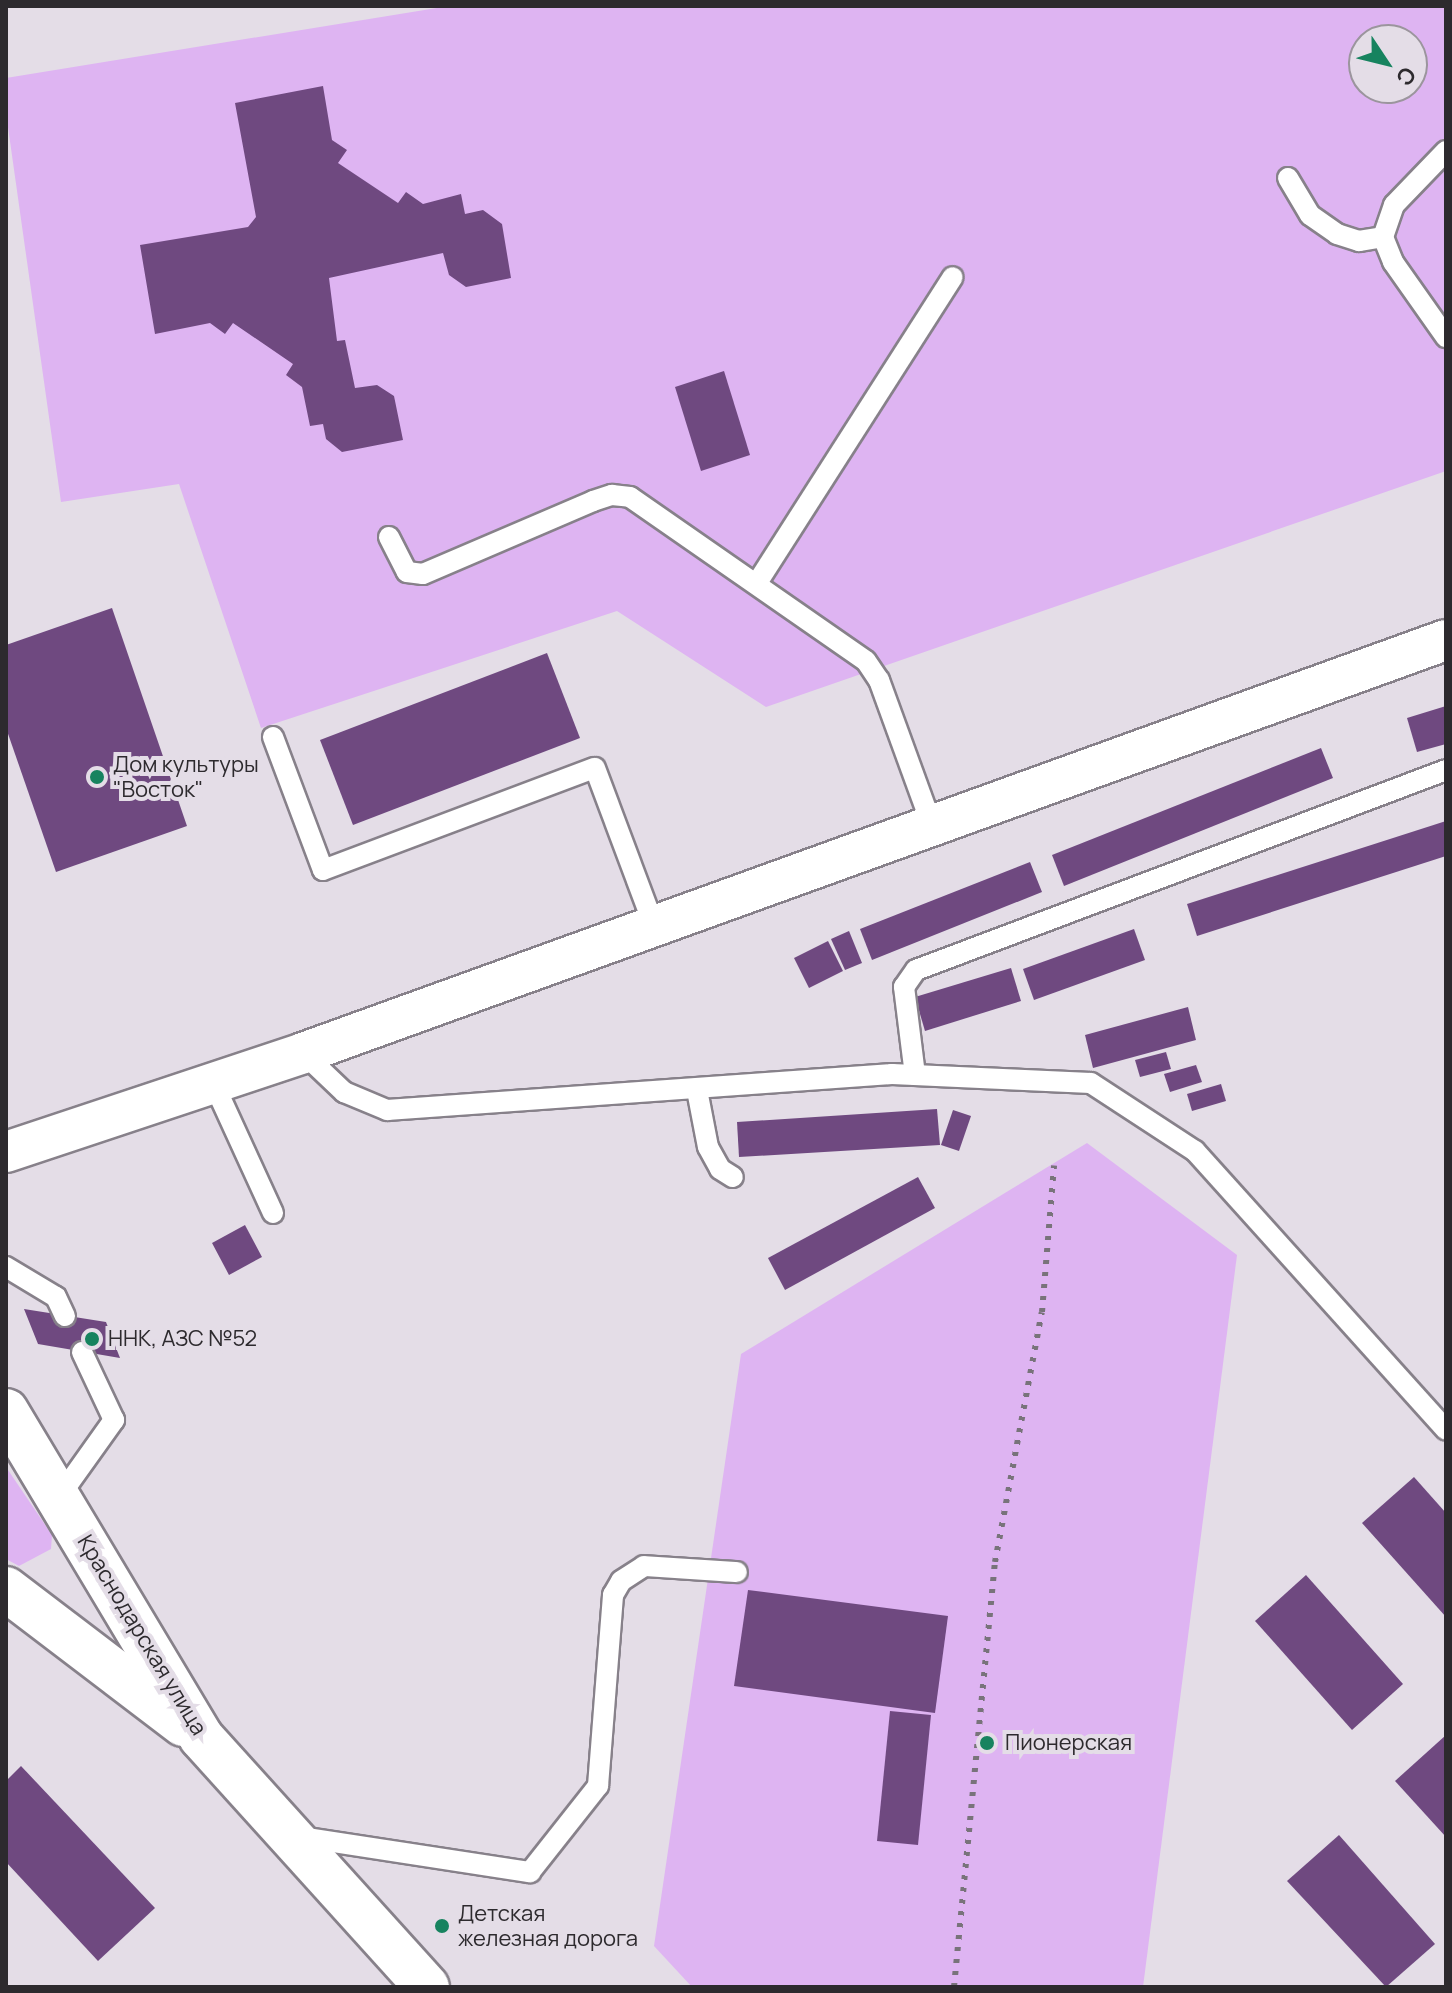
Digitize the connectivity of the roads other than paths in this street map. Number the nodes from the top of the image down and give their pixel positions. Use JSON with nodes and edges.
{"nodes":[{"id":1,"x":1446,"y":151,"type":"edge"},
{"id":2,"x":1288,"y":178,"type":"dead end"},
{"id":3,"x":1383,"y":237,"type":"junction"},
{"id":4,"x":953,"y":277,"type":"dead end"},
{"id":5,"x":1446,"y":337,"type":"edge"},
{"id":6,"x":389,"y":537,"type":"dead end"},
{"id":7,"x":757,"y":583,"type":"junction"},
{"id":8,"x":1446,"y":640,"type":"edge"},
{"id":9,"x":273,"y":737,"type":"dead end"},
{"id":10,"x":1446,"y":770,"type":"edge"},
{"id":11,"x":932,"y":826,"type":"junction"},
{"id":12,"x":654,"y":926,"type":"junction"},
{"id":13,"x":303,"y":1053,"type":"junction"},
{"id":14,"x":915,"y":1075,"type":"junction"},
{"id":15,"x":213,"y":1082,"type":"junction"},
{"id":16,"x":697,"y":1090,"type":"junction"},
{"id":17,"x":6,"y":1152,"type":"edge"},
{"id":18,"x":733,"y":1177,"type":"dead end"},
{"id":19,"x":273,"y":1213,"type":"dead end"},
{"id":20,"x":6,"y":1267,"type":"edge"},
{"id":21,"x":65,"y":1316,"type":"dead end"},
{"id":22,"x":82,"y":1352,"type":"dead end"},
{"id":23,"x":6,"y":1411,"type":"edge"},
{"id":24,"x":1446,"y":1430,"type":"edge"},
{"id":25,"x":59,"y":1497,"type":"junction"},
{"id":26,"x":737,"y":1572,"type":"dead end"},
{"id":27,"x":6,"y":1589,"type":"edge"},
{"id":28,"x":201,"y":1737,"type":"junction"},
{"id":29,"x":290,"y":1836,"type":"junction"},
{"id":30,"x":427,"y":1987,"type":"edge"}],
"edges":[{"from":1,"to":3,"type":"lane"},
{"from":2,"to":3,"type":"lane"},
{"from":3,"to":5,"type":"lane"},
{"from":4,"to":7,"type":"lane"},
{"from":6,"to":7,"type":"lane"},
{"from":7,"to":11,"type":"lane"},
{"from":8,"to":11,"type":"street"},
{"from":9,"to":12,"type":"lane"},
{"from":10,"to":14,"type":"lane"},
{"from":11,"to":12,"type":"street"},
{"from":12,"to":13,"type":"street"},
{"from":13,"to":15,"type":"street"},
{"from":13,"to":16,"type":"lane"},
{"from":14,"to":16,"type":"lane"},
{"from":14,"to":24,"type":"lane"},
{"from":15,"to":17,"type":"street"},
{"from":15,"to":19,"type":"lane"},
{"from":16,"to":18,"type":"lane"},
{"from":20,"to":21,"type":"lane"},
{"from":22,"to":25,"type":"lane"},
{"from":23,"to":25,"type":"main road","name":"Краснодарская улица"},
{"from":25,"to":28,"type":"main road","name":"Краснодарская улица"},
{"from":26,"to":29,"type":"lane"},
{"from":27,"to":28,"type":"main road"},
{"from":28,"to":29,"type":"main road","name":"Краснодарская улица"},
{"from":29,"to":30,"type":"main road","name":"Краснодарская улица"}]}
